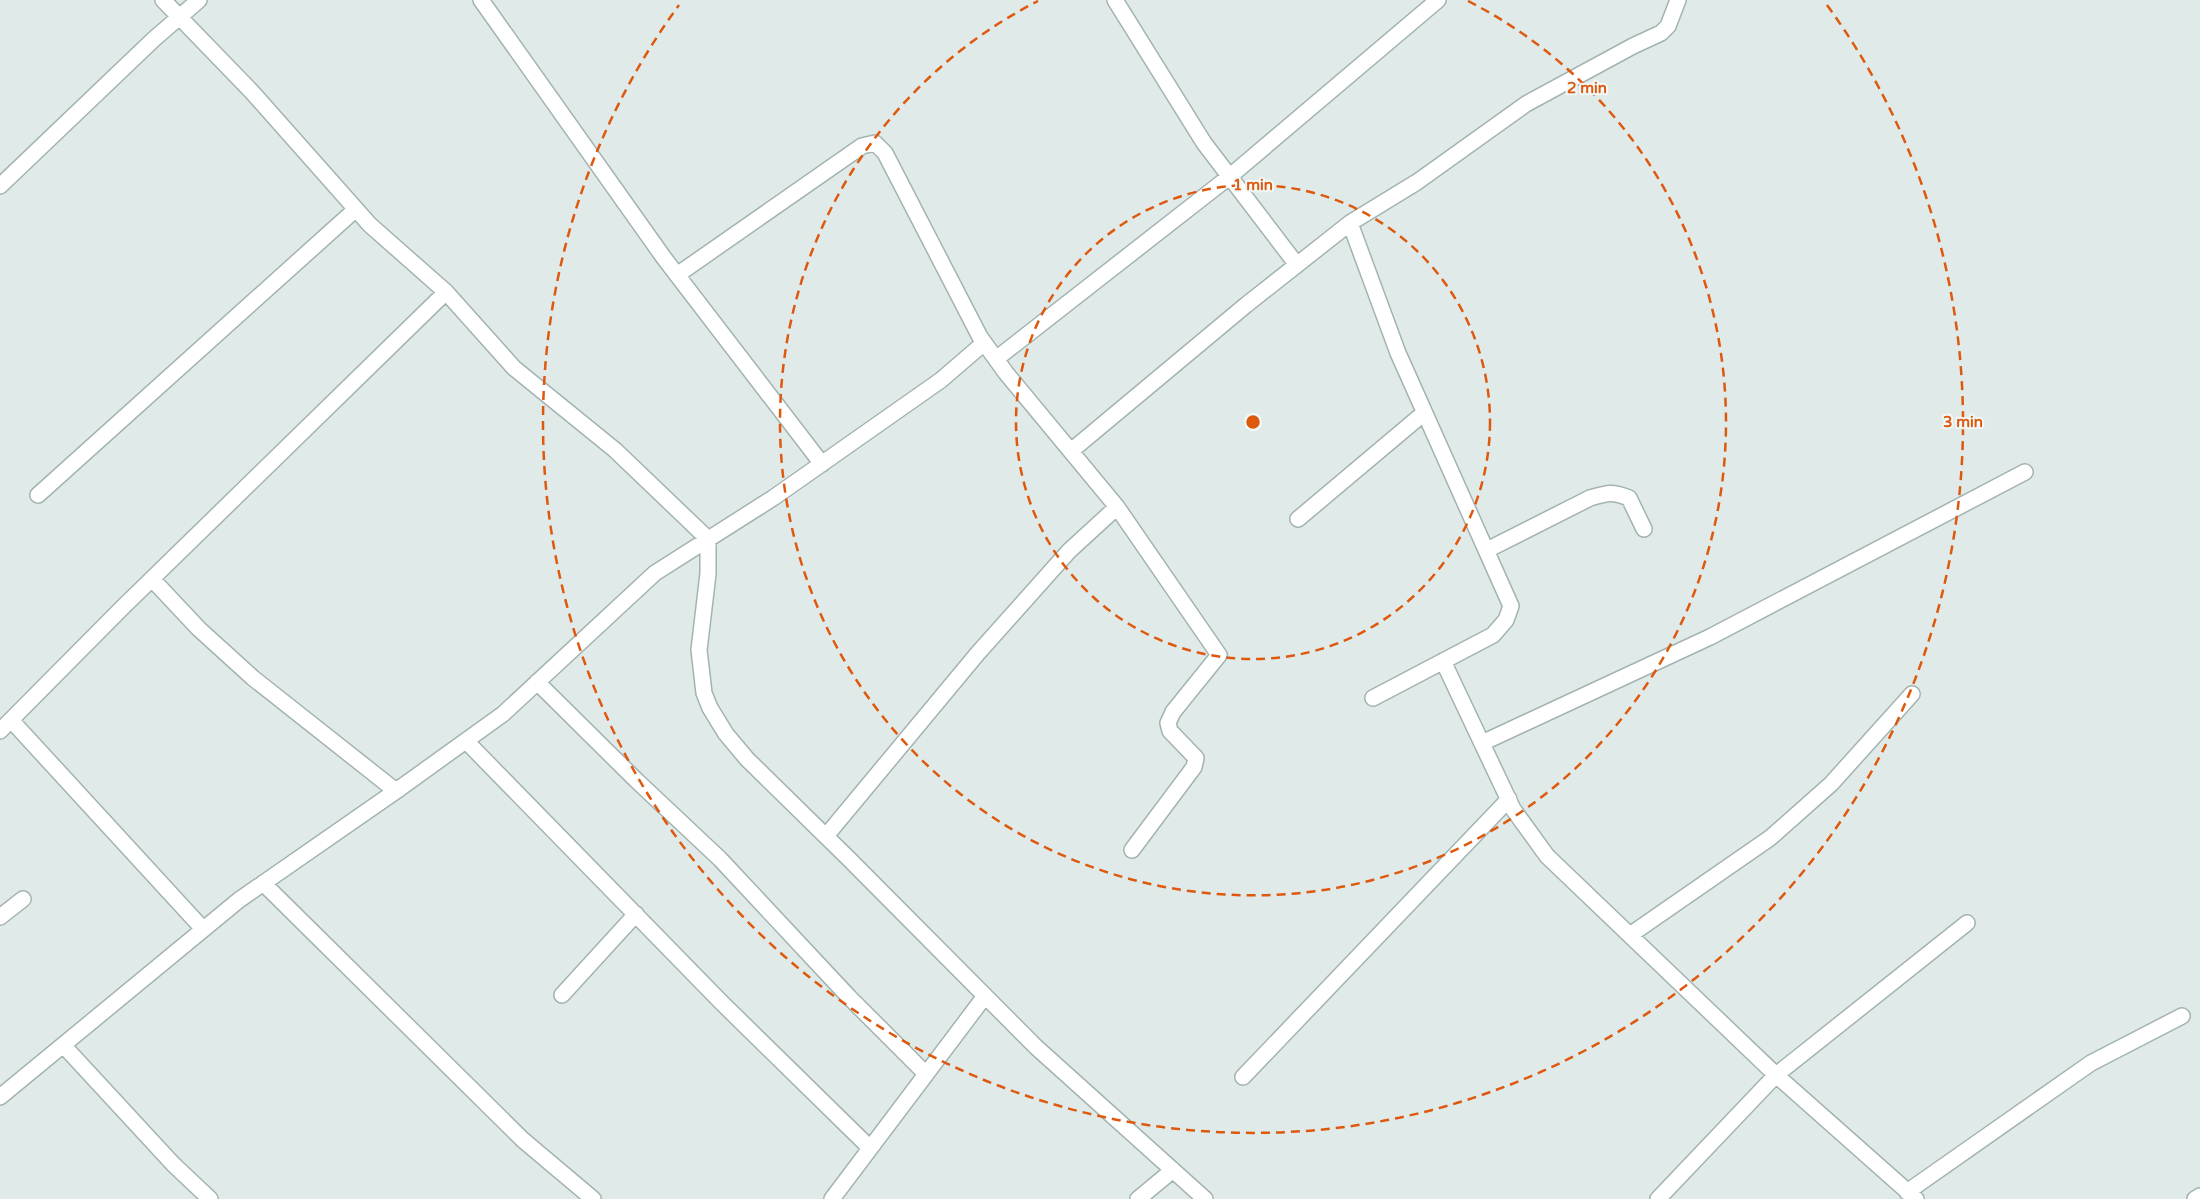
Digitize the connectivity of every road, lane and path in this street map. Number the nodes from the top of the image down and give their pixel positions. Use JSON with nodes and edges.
{"nodes":[{"id":1,"x":163,"y":0,"type":"edge"},
{"id":2,"x":198,"y":0,"type":"edge"},
{"id":3,"x":481,"y":0,"type":"edge"},
{"id":4,"x":1115,"y":0,"type":"edge"},
{"id":5,"x":1438,"y":0,"type":"edge"},
{"id":6,"x":1678,"y":0,"type":"edge"},
{"id":7,"x":180,"y":17,"type":"junction"},
{"id":8,"x":1229,"y":177,"type":"junction"},
{"id":9,"x":0,"y":186,"type":"edge"},
{"id":10,"x":356,"y":209,"type":"junction"},
{"id":11,"x":1350,"y":223,"type":"junction"},
{"id":12,"x":1296,"y":265,"type":"junction"},
{"id":13,"x":677,"y":275,"type":"junction"},
{"id":14,"x":446,"y":292,"type":"junction"},
{"id":15,"x":984,"y":343,"type":"junction"},
{"id":16,"x":996,"y":359,"type":"junction"},
{"id":17,"x":1424,"y":413,"type":"junction"},
{"id":18,"x":1071,"y":450,"type":"junction"},
{"id":19,"x":822,"y":464,"type":"junction"},
{"id":20,"x":2025,"y":472,"type":"dead end"},
{"id":21,"x":38,"y":495,"type":"dead end"},
{"id":22,"x":1117,"y":507,"type":"junction"},
{"id":23,"x":1298,"y":519,"type":"dead end"},
{"id":24,"x":1644,"y":529,"type":"dead end"},
{"id":25,"x":708,"y":539,"type":"junction"},
{"id":26,"x":1486,"y":550,"type":"junction"},
{"id":27,"x":152,"y":579,"type":"junction"},
{"id":28,"x":1443,"y":661,"type":"junction"},
{"id":29,"x":537,"y":682,"type":"junction"},
{"id":30,"x":1912,"y":694,"type":"dead end"},
{"id":31,"x":1373,"y":698,"type":"dead end"},
{"id":32,"x":5,"y":726,"type":"edge"},
{"id":33,"x":466,"y":741,"type":"junction"},
{"id":34,"x":1482,"y":744,"type":"junction"},
{"id":35,"x":396,"y":791,"type":"junction"},
{"id":36,"x":1509,"y":799,"type":"junction"},
{"id":37,"x":826,"y":836,"type":"junction"},
{"id":38,"x":1132,"y":850,"type":"dead end"},
{"id":39,"x":263,"y":883,"type":"junction"},
{"id":40,"x":23,"y":899,"type":"dead end"},
{"id":41,"x":636,"y":914,"type":"junction"},
{"id":42,"x":0,"y":917,"type":"edge"},
{"id":43,"x":1967,"y":923,"type":"dead end"},
{"id":44,"x":204,"y":929,"type":"junction"},
{"id":45,"x":1630,"y":935,"type":"junction"},
{"id":46,"x":562,"y":995,"type":"dead end"},
{"id":47,"x":985,"y":996,"type":"junction"},
{"id":48,"x":2182,"y":1016,"type":"dead end"},
{"id":49,"x":63,"y":1045,"type":"junction"},
{"id":50,"x":926,"y":1074,"type":"junction"},
{"id":51,"x":1776,"y":1075,"type":"junction"},
{"id":52,"x":1244,"y":1077,"type":"dead end"},
{"id":53,"x":0,"y":1097,"type":"edge"},
{"id":54,"x":870,"y":1148,"type":"junction"},
{"id":55,"x":1173,"y":1170,"type":"junction"},
{"id":56,"x":1912,"y":1195,"type":"edge"},
{"id":57,"x":2200,"y":1196,"type":"edge"},
{"id":58,"x":210,"y":1199,"type":"edge"},
{"id":59,"x":593,"y":1199,"type":"edge"},
{"id":60,"x":832,"y":1199,"type":"edge"},
{"id":61,"x":1138,"y":1199,"type":"edge"},
{"id":62,"x":1205,"y":1199,"type":"edge"},
{"id":63,"x":1658,"y":1199,"type":"edge"},
{"id":64,"x":2196,"y":1199,"type":"edge"}],
"edges":[{"from":1,"to":7,"type":"street"},
{"from":2,"to":7,"type":"street"},
{"from":3,"to":13,"type":"street"},
{"from":4,"to":8,"type":"street"},
{"from":5,"to":8,"type":"street"},
{"from":6,"to":11,"type":"street"},
{"from":7,"to":9,"type":"street"},
{"from":7,"to":10,"type":"street"},
{"from":8,"to":12,"type":"street"},
{"from":8,"to":16,"type":"street"},
{"from":10,"to":14,"type":"street"},
{"from":10,"to":21,"type":"street"},
{"from":11,"to":12,"type":"street"},
{"from":11,"to":17,"type":"street"},
{"from":12,"to":18,"type":"street"},
{"from":13,"to":15,"type":"street"},
{"from":13,"to":19,"type":"street"},
{"from":14,"to":25,"type":"street"},
{"from":14,"to":27,"type":"street"},
{"from":15,"to":16,"type":"street"},
{"from":15,"to":19,"type":"street"},
{"from":16,"to":18,"type":"street"},
{"from":17,"to":23,"type":"street"},
{"from":17,"to":26,"type":"street"},
{"from":18,"to":22,"type":"street"},
{"from":19,"to":25,"type":"street"},
{"from":20,"to":34,"type":"street"},
{"from":22,"to":37,"type":"street"},
{"from":22,"to":38,"type":"street"},
{"from":24,"to":26,"type":"street"},
{"from":25,"to":29,"type":"street"},
{"from":25,"to":37,"type":"street"},
{"from":26,"to":28,"type":"street"},
{"from":27,"to":32,"type":"street"},
{"from":27,"to":35,"type":"street"},
{"from":28,"to":31,"type":"street"},
{"from":28,"to":34,"type":"street"},
{"from":29,"to":33,"type":"street"},
{"from":29,"to":50,"type":"street"},
{"from":30,"to":45,"type":"street"},
{"from":32,"to":44,"type":"street"},
{"from":33,"to":35,"type":"street"},
{"from":33,"to":41,"type":"street"},
{"from":34,"to":36,"type":"street"},
{"from":35,"to":39,"type":"street"},
{"from":36,"to":45,"type":"street"},
{"from":36,"to":52,"type":"street"},
{"from":37,"to":47,"type":"street"},
{"from":39,"to":44,"type":"street"},
{"from":39,"to":59,"type":"street"},
{"from":40,"to":42,"type":"street"},
{"from":41,"to":46,"type":"street"},
{"from":41,"to":54,"type":"street"},
{"from":43,"to":51,"type":"street"},
{"from":44,"to":49,"type":"street"},
{"from":45,"to":51,"type":"street"},
{"from":47,"to":50,"type":"street"},
{"from":47,"to":55,"type":"street"},
{"from":48,"to":56,"type":"street"},
{"from":49,"to":53,"type":"street"},
{"from":49,"to":58,"type":"street"},
{"from":50,"to":54,"type":"street"},
{"from":51,"to":56,"type":"street"},
{"from":51,"to":63,"type":"street"},
{"from":54,"to":60,"type":"street"},
{"from":55,"to":61,"type":"street"},
{"from":55,"to":62,"type":"street"},
{"from":57,"to":64,"type":"street"}]}
